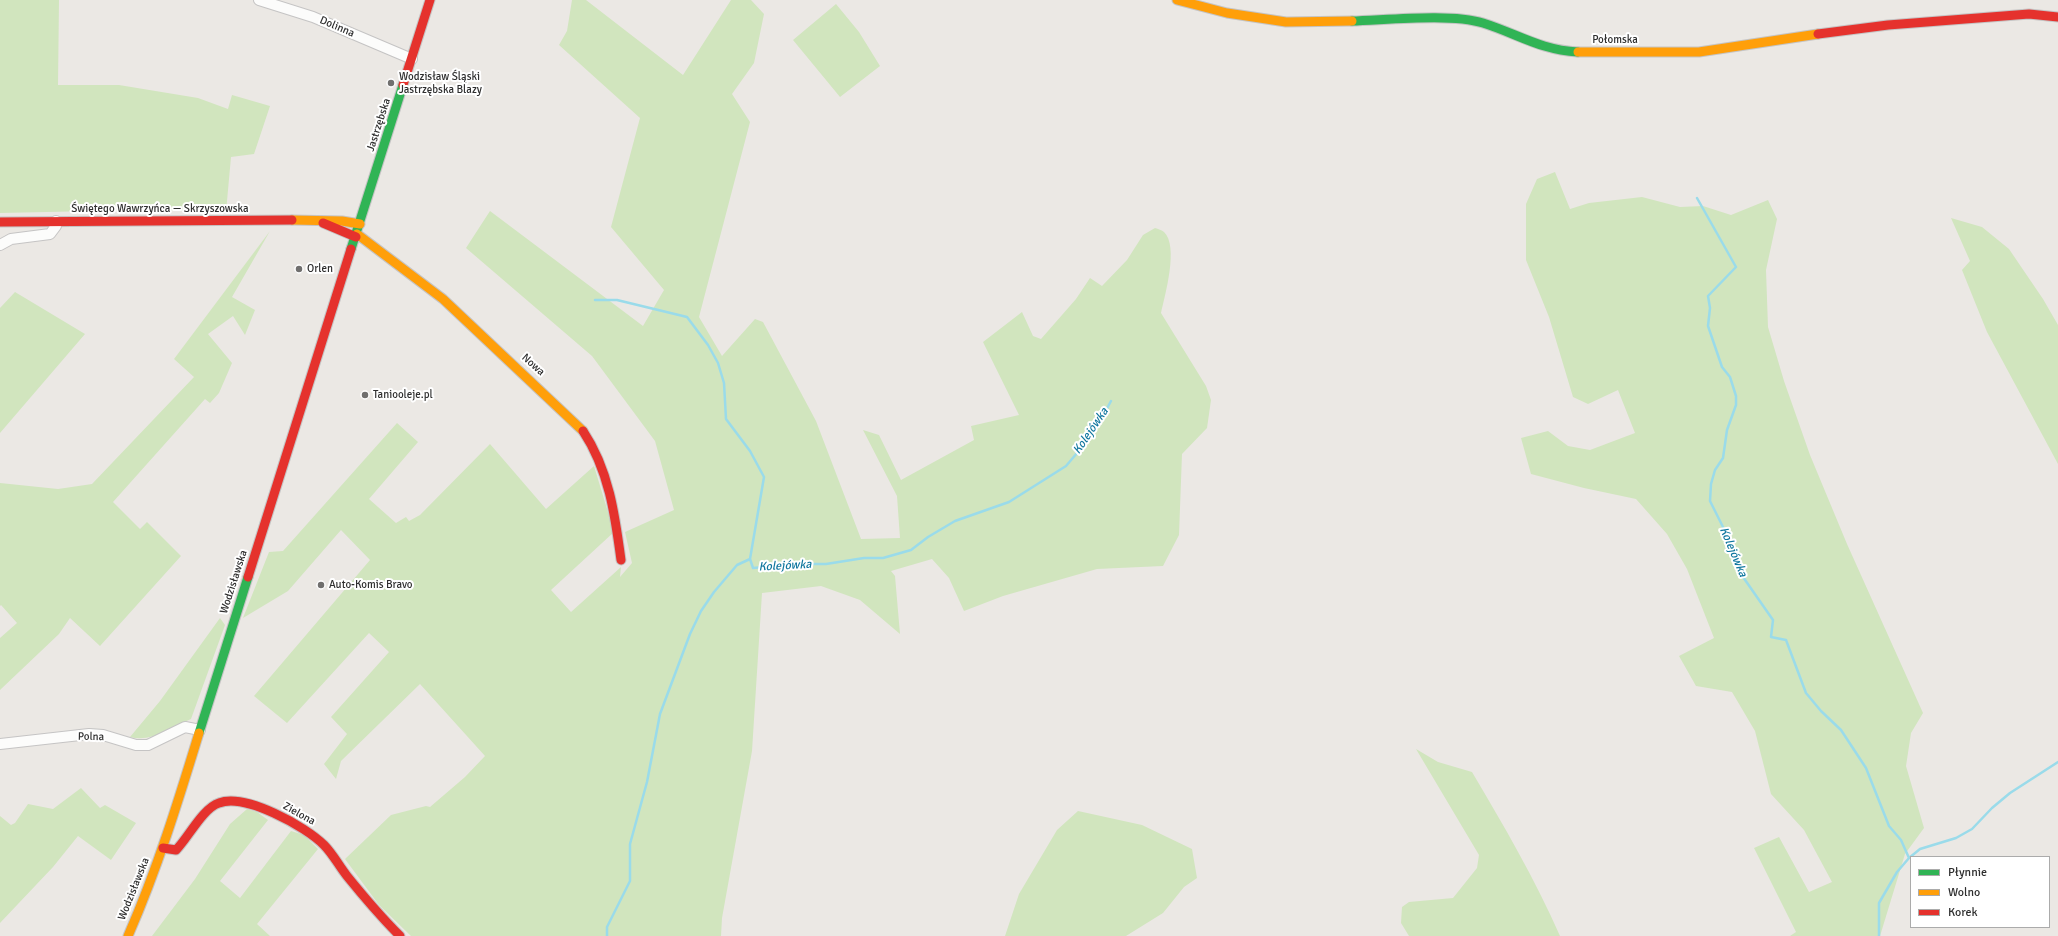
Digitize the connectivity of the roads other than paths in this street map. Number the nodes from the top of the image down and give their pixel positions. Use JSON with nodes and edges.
{"nodes":[{"id":1,"x":259,"y":0,"type":"edge"},
{"id":2,"x":430,"y":0,"type":"edge"},
{"id":3,"x":1178,"y":0,"type":"edge"},
{"id":4,"x":2058,"y":17,"type":"edge"},
{"id":5,"x":412,"y":59,"type":"junction"},
{"id":6,"x":0,"y":222,"type":"edge"},
{"id":7,"x":56,"y":222,"type":"junction"},
{"id":8,"x":321,"y":222,"type":"junction"},
{"id":9,"x":360,"y":224,"type":"junction"},
{"id":10,"x":356,"y":236,"type":"junction"},
{"id":11,"x":0,"y":245,"type":"edge"},
{"id":12,"x":621,"y":560,"type":"dead end"},
{"id":13,"x":200,"y":730,"type":"junction"},
{"id":14,"x":0,"y":744,"type":"edge"},
{"id":15,"x":163,"y":848,"type":"junction"},
{"id":16,"x":128,"y":936,"type":"edge"},
{"id":17,"x":400,"y":936,"type":"edge"}],
"edges":[{"from":1,"to":5,"type":"street","name":"Dolinna"},
{"from":2,"to":5,"type":"street","name":"Jastrzębska"},
{"from":3,"to":4,"type":"street","name":"Połomska"},
{"from":5,"to":9,"type":"street","name":"Jastrzębska"},
{"from":6,"to":7,"type":"street","name":"Świętego Wawrzyńca — Skrzyszowska"},
{"from":7,"to":8,"type":"street","name":"Świętego Wawrzyńca — Skrzyszowska"},
{"from":7,"to":11,"type":"street"},
{"from":8,"to":9,"type":"street","name":"Świętego Wawrzyńca — Skrzyszowska"},
{"from":8,"to":10,"type":"street","name":"Nowa"},
{"from":9,"to":10,"type":"street","name":"Jastrzębska"},
{"from":10,"to":12,"type":"street","name":"Nowa"},
{"from":10,"to":13,"type":"street","name":"Wodzisławska"},
{"from":13,"to":14,"type":"street","name":"Polna"},
{"from":13,"to":15,"type":"street","name":"Wodzisławska"},
{"from":15,"to":16,"type":"street","name":"Wodzisławska"},
{"from":15,"to":17,"type":"street","name":"Zielona"}]}
